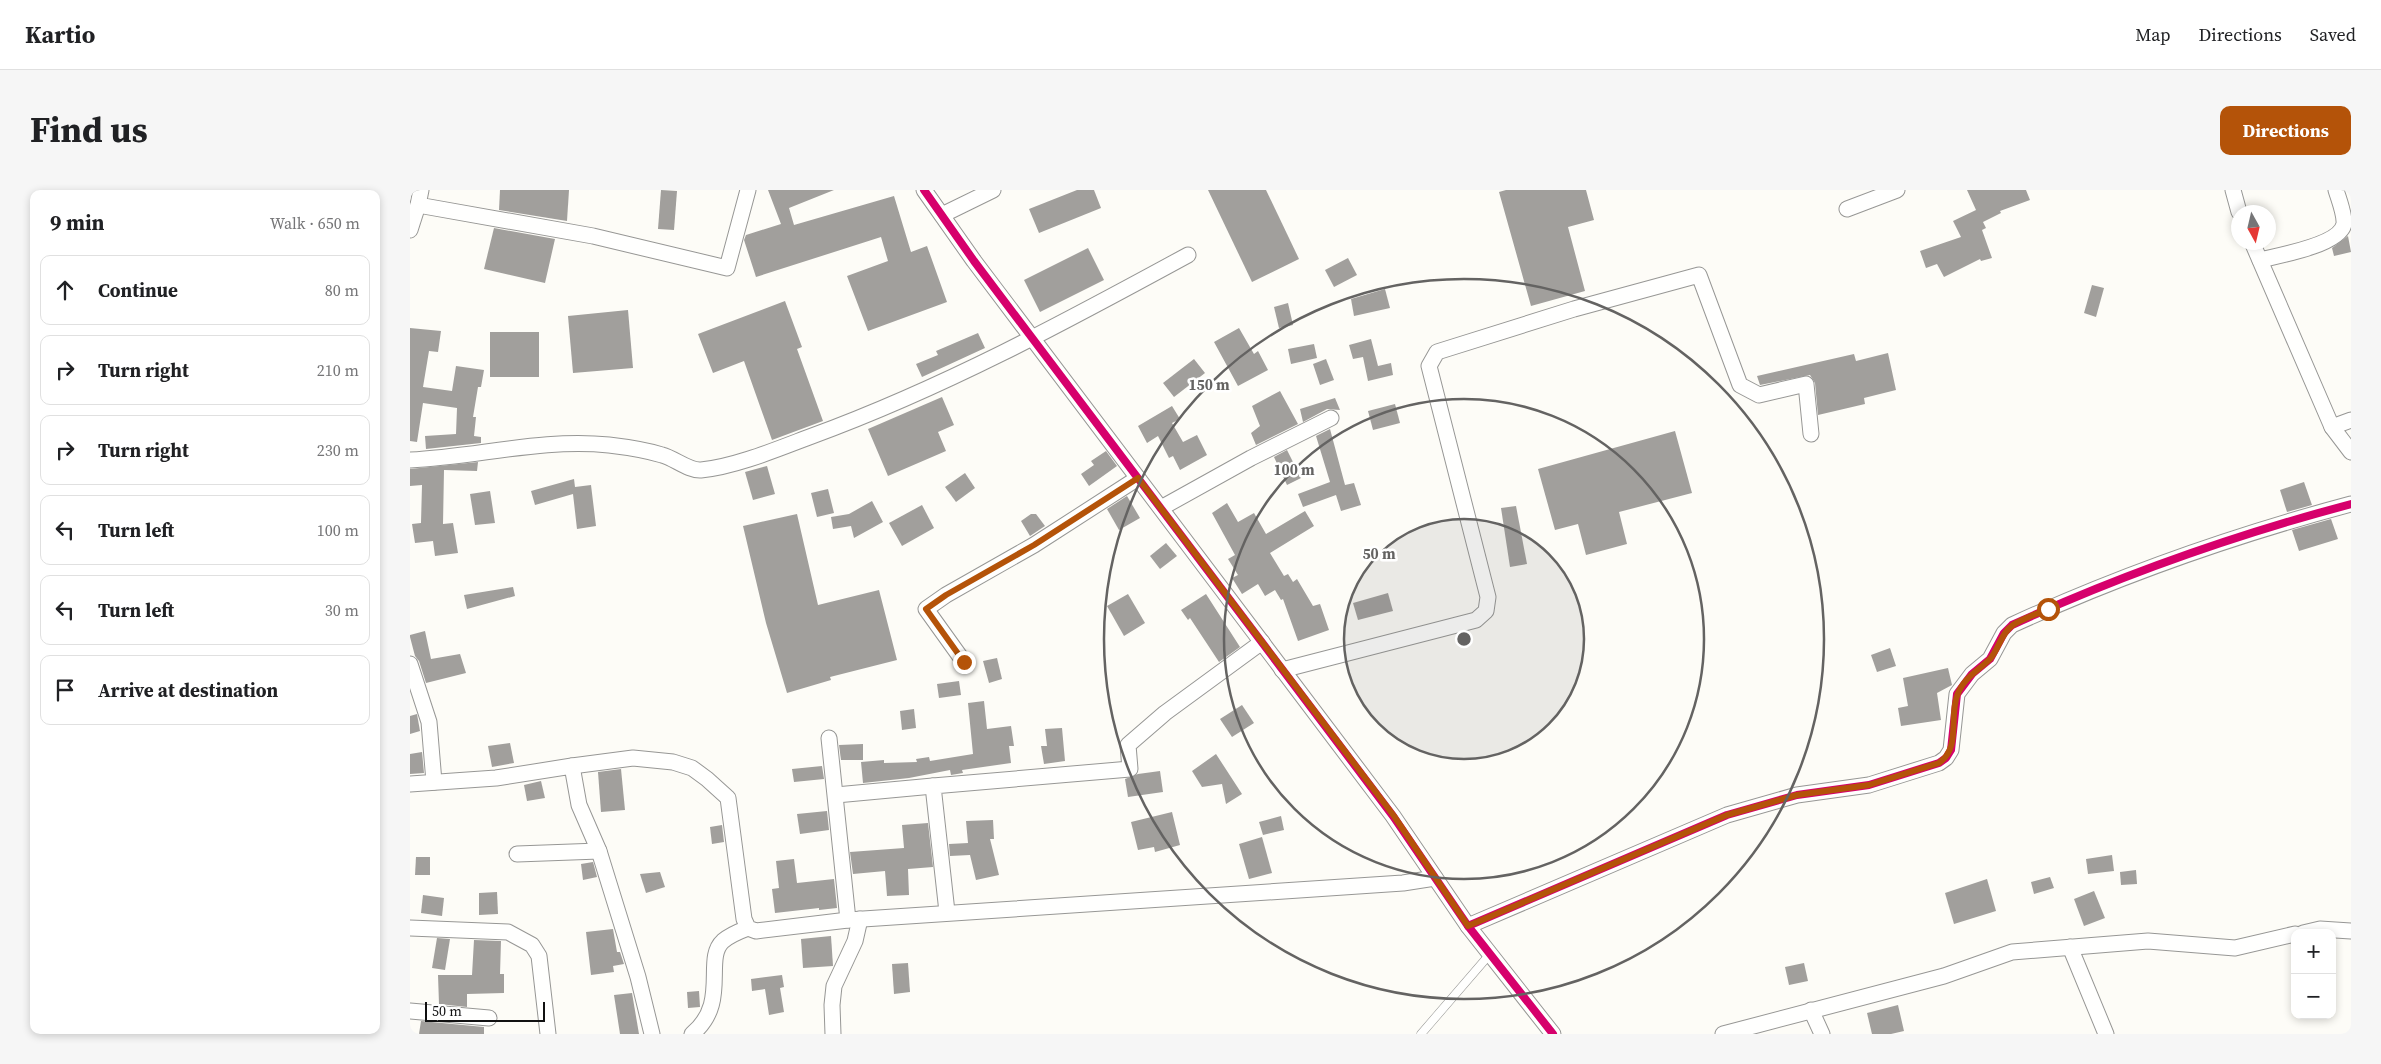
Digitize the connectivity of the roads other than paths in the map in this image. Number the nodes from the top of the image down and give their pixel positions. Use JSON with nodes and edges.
{"nodes":[{"id":1,"x":748,"y":190,"type":"edge"},
{"id":2,"x":924,"y":190,"type":"edge"},
{"id":3,"x":993,"y":190,"type":"edge"},
{"id":4,"x":1898,"y":190,"type":"edge"},
{"id":5,"x":2233,"y":190,"type":"edge"},
{"id":6,"x":2336,"y":190,"type":"edge"},
{"id":7,"x":419,"y":197,"type":"edge"},
{"id":8,"x":2237,"y":205,"type":"edge"},
{"id":9,"x":1847,"y":209,"type":"dead end"},
{"id":10,"x":942,"y":215,"type":"junction"},
{"id":11,"x":410,"y":230,"type":"edge"},
{"id":12,"x":2256,"y":250,"type":"edge"},
{"id":13,"x":1188,"y":255,"type":"dead end"},
{"id":14,"x":2260,"y":260,"type":"junction"},
{"id":15,"x":1033,"y":339,"type":"junction"},
{"id":16,"x":1331,"y":418,"type":"dead end"},
{"id":17,"x":2351,"y":420,"type":"edge"},
{"id":18,"x":2332,"y":427,"type":"junction"},
{"id":19,"x":1811,"y":434,"type":"dead end"},
{"id":20,"x":2351,"y":452,"type":"edge"},
{"id":21,"x":410,"y":460,"type":"edge"},
{"id":22,"x":1138,"y":478,"type":"junction"},
{"id":23,"x":2351,"y":504,"type":"edge"},
{"id":24,"x":1161,"y":508,"type":"junction"},
{"id":25,"x":1262,"y":642,"type":"junction"},
{"id":26,"x":964,"y":662,"type":"dead end"},
{"id":27,"x":410,"y":664,"type":"edge"},
{"id":28,"x":1282,"y":670,"type":"junction"},
{"id":29,"x":830,"y":738,"type":"dead end"},
{"id":30,"x":572,"y":766,"type":"junction"},
{"id":31,"x":434,"y":782,"type":"junction"},
{"id":32,"x":410,"y":784,"type":"edge"},
{"id":33,"x":933,"y":786,"type":"junction"},
{"id":34,"x":836,"y":795,"type":"junction"},
{"id":35,"x":599,"y":851,"type":"junction"},
{"id":36,"x":517,"y":854,"type":"dead end"},
{"id":37,"x":1436,"y":878,"type":"junction"},
{"id":38,"x":947,"y":912,"type":"junction"},
{"id":39,"x":854,"y":919,"type":"junction"},
{"id":40,"x":1468,"y":926,"type":"junction"},
{"id":41,"x":410,"y":928,"type":"edge"},
{"id":42,"x":748,"y":928,"type":"junction"},
{"id":43,"x":2336,"y":930,"type":"edge"},
{"id":44,"x":2351,"y":931,"type":"edge"},
{"id":45,"x":2291,"y":935,"type":"edge"},
{"id":46,"x":2070,"y":947,"type":"junction"},
{"id":47,"x":1490,"y":954,"type":"junction"},
{"id":48,"x":1812,"y":1010,"type":"junction"},
{"id":49,"x":410,"y":1012,"type":"edge"},
{"id":50,"x":489,"y":1018,"type":"dead end"},
{"id":51,"x":548,"y":1034,"type":"edge"},
{"id":52,"x":652,"y":1034,"type":"edge"},
{"id":53,"x":692,"y":1034,"type":"edge"},
{"id":54,"x":833,"y":1034,"type":"edge"},
{"id":55,"x":1421,"y":1034,"type":"edge"},
{"id":56,"x":1553,"y":1034,"type":"edge"},
{"id":57,"x":1723,"y":1034,"type":"edge"},
{"id":58,"x":1822,"y":1034,"type":"edge"},
{"id":59,"x":2106,"y":1034,"type":"edge"}],
"edges":[{"from":1,"to":7,"type":"street"},
{"from":2,"to":10,"type":"street"},
{"from":3,"to":10,"type":"street"},
{"from":4,"to":9,"type":"street"},
{"from":5,"to":8,"type":"street"},
{"from":6,"to":14,"type":"street"},
{"from":7,"to":11,"type":"street"},
{"from":10,"to":15,"type":"street"},
{"from":12,"to":14,"type":"street"},
{"from":13,"to":15,"type":"street"},
{"from":14,"to":18,"type":"street"},
{"from":15,"to":21,"type":"street"},
{"from":15,"to":22,"type":"street"},
{"from":16,"to":24,"type":"street"},
{"from":17,"to":18,"type":"street"},
{"from":18,"to":20,"type":"street"},
{"from":19,"to":28,"type":"street"},
{"from":22,"to":24,"type":"street"},
{"from":22,"to":26,"type":"street"},
{"from":23,"to":40,"type":"street"},
{"from":24,"to":25,"type":"street"},
{"from":25,"to":28,"type":"street"},
{"from":25,"to":33,"type":"street"},
{"from":27,"to":31,"type":"street"},
{"from":28,"to":37,"type":"street"},
{"from":29,"to":34,"type":"street"},
{"from":30,"to":31,"type":"street"},
{"from":30,"to":35,"type":"street"},
{"from":30,"to":42,"type":"street"},
{"from":31,"to":32,"type":"street"},
{"from":33,"to":34,"type":"street"},
{"from":33,"to":38,"type":"street"},
{"from":34,"to":39,"type":"street"},
{"from":35,"to":36,"type":"street"},
{"from":35,"to":52,"type":"street"},
{"from":37,"to":38,"type":"street"},
{"from":37,"to":40,"type":"street"},
{"from":38,"to":39,"type":"street"},
{"from":39,"to":42,"type":"street"},
{"from":39,"to":54,"type":"street"},
{"from":40,"to":47,"type":"street"},
{"from":41,"to":51,"type":"street"},
{"from":42,"to":53,"type":"street"},
{"from":43,"to":44,"type":"street"},
{"from":45,"to":46,"type":"street"},
{"from":46,"to":48,"type":"street"},
{"from":46,"to":59,"type":"street"},
{"from":47,"to":55,"type":"lane"},
{"from":47,"to":56,"type":"street"},
{"from":48,"to":57,"type":"street"},
{"from":48,"to":58,"type":"street"},
{"from":49,"to":50,"type":"street"}]}
